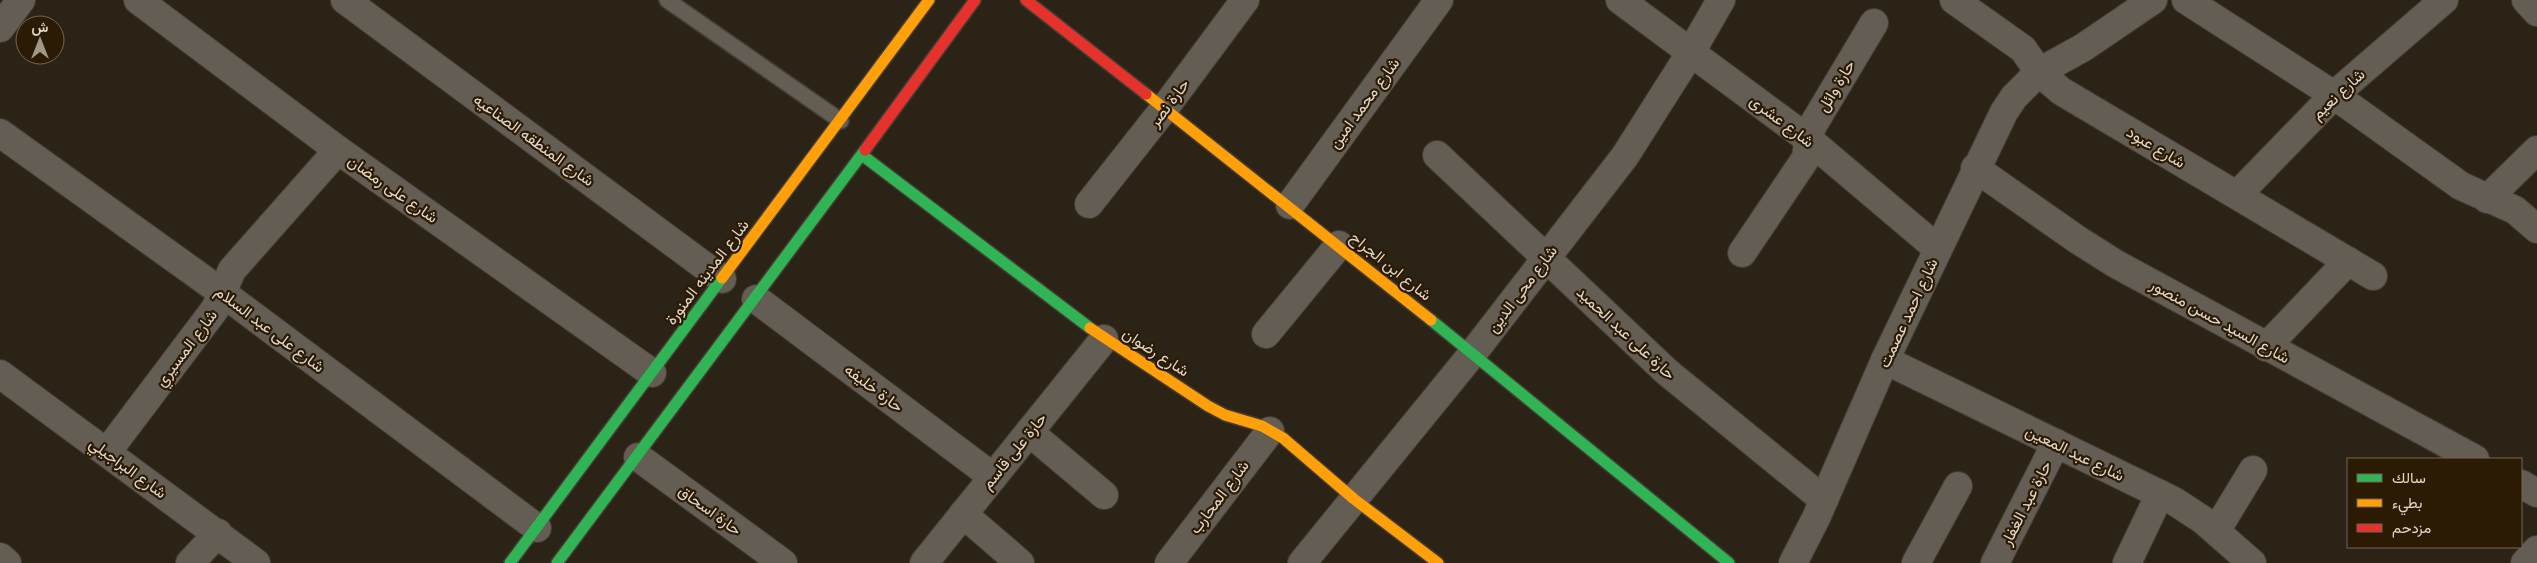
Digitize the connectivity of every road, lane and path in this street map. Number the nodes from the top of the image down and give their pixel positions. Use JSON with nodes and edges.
{"nodes":[{"id":1,"x":21,"y":0,"type":"edge"},
{"id":2,"x":138,"y":0,"type":"edge"},
{"id":3,"x":345,"y":0,"type":"edge"},
{"id":4,"x":667,"y":0,"type":"edge"},
{"id":5,"x":929,"y":0,"type":"edge"},
{"id":6,"x":975,"y":0,"type":"edge"},
{"id":7,"x":1026,"y":0,"type":"edge"},
{"id":8,"x":1246,"y":0,"type":"edge"},
{"id":9,"x":1439,"y":0,"type":"edge"},
{"id":10,"x":1620,"y":0,"type":"edge"},
{"id":11,"x":1721,"y":0,"type":"edge"},
{"id":12,"x":1954,"y":0,"type":"edge"},
{"id":13,"x":2153,"y":0,"type":"edge"},
{"id":14,"x":2186,"y":0,"type":"edge"},
{"id":15,"x":2444,"y":0,"type":"edge"},
{"id":16,"x":2526,"y":0,"type":"edge"},
{"id":17,"x":2537,"y":12,"type":"edge"},
{"id":18,"x":1874,"y":23,"type":"dead end"},
{"id":19,"x":0,"y":28,"type":"edge"},
{"id":20,"x":1691,"y":52,"type":"junction"},
{"id":21,"x":2039,"y":72,"type":"junction"},
{"id":22,"x":2334,"y":95,"type":"junction"},
{"id":23,"x":1164,"y":109,"type":"junction"},
{"id":24,"x":841,"y":121,"type":"junction"},
{"id":25,"x":0,"y":133,"type":"edge"},
{"id":26,"x":1808,"y":139,"type":"junction"},
{"id":27,"x":338,"y":150,"type":"junction"},
{"id":28,"x":2537,"y":150,"type":"edge"},
{"id":29,"x":862,"y":155,"type":"junction"},
{"id":30,"x":1437,"y":155,"type":"dead end"},
{"id":31,"x":1975,"y":168,"type":"junction"},
{"id":32,"x":2236,"y":195,"type":"junction"},
{"id":33,"x":2487,"y":199,"type":"junction"},
{"id":34,"x":1089,"y":204,"type":"dead end"},
{"id":35,"x":1290,"y":205,"type":"junction"},
{"id":36,"x":2537,"y":229,"type":"edge"},
{"id":37,"x":1339,"y":245,"type":"junction"},
{"id":38,"x":1938,"y":248,"type":"junction"},
{"id":39,"x":1742,"y":253,"type":"dead end"},
{"id":40,"x":1546,"y":258,"type":"junction"},
{"id":41,"x":2348,"y":261,"type":"junction"},
{"id":42,"x":2373,"y":276,"type":"dead end"},
{"id":43,"x":722,"y":279,"type":"junction"},
{"id":44,"x":224,"y":294,"type":"junction"},
{"id":45,"x":756,"y":299,"type":"junction"},
{"id":46,"x":1266,"y":334,"type":"dead end"},
{"id":47,"x":1104,"y":339,"type":"junction"},
{"id":48,"x":2266,"y":347,"type":"junction"},
{"id":49,"x":1473,"y":353,"type":"junction"},
{"id":50,"x":1885,"y":360,"type":"junction"},
{"id":51,"x":652,"y":373,"type":"junction"},
{"id":52,"x":0,"y":374,"type":"edge"},
{"id":53,"x":1270,"y":431,"type":"junction"},
{"id":54,"x":1029,"y":432,"type":"junction"},
{"id":55,"x":2056,"y":443,"type":"junction"},
{"id":56,"x":107,"y":452,"type":"junction"},
{"id":57,"x":638,"y":457,"type":"junction"},
{"id":58,"x":2472,"y":458,"type":"edge"},
{"id":59,"x":2253,"y":470,"type":"dead end"},
{"id":60,"x":993,"y":477,"type":"junction"},
{"id":61,"x":2522,"y":485,"type":"edge"},
{"id":62,"x":1958,"y":486,"type":"dead end"},
{"id":63,"x":2537,"y":493,"type":"edge"},
{"id":64,"x":2160,"y":494,"type":"junction"},
{"id":65,"x":1104,"y":495,"type":"dead end"},
{"id":66,"x":1354,"y":499,"type":"junction"},
{"id":67,"x":1824,"y":500,"type":"junction"},
{"id":68,"x":963,"y":514,"type":"junction"},
{"id":69,"x":537,"y":528,"type":"junction"},
{"id":70,"x":2216,"y":532,"type":"junction"},
{"id":71,"x":218,"y":533,"type":"junction"},
{"id":72,"x":2537,"y":550,"type":"edge"},
{"id":73,"x":993,"y":554,"type":"edge"},
{"id":74,"x":0,"y":557,"type":"edge"},
{"id":75,"x":7,"y":563,"type":"edge"},
{"id":76,"x":190,"y":563,"type":"edge"},
{"id":77,"x":256,"y":563,"type":"edge"},
{"id":78,"x":510,"y":563,"type":"edge"},
{"id":79,"x":557,"y":563,"type":"edge"},
{"id":80,"x":783,"y":563,"type":"edge"},
{"id":81,"x":924,"y":563,"type":"edge"},
{"id":82,"x":1020,"y":563,"type":"edge"},
{"id":83,"x":1169,"y":563,"type":"edge"},
{"id":84,"x":1302,"y":563,"type":"edge"},
{"id":85,"x":1438,"y":563,"type":"edge"},
{"id":86,"x":1729,"y":563,"type":"edge"},
{"id":87,"x":1793,"y":563,"type":"edge"},
{"id":88,"x":1916,"y":563,"type":"edge"},
{"id":89,"x":1995,"y":563,"type":"edge"},
{"id":90,"x":2127,"y":563,"type":"edge"},
{"id":91,"x":2252,"y":563,"type":"edge"},
{"id":92,"x":2525,"y":563,"type":"edge"}],
"edges":[{"from":1,"to":19,"type":"street"},
{"from":2,"to":27,"type":"street","name":"شارع على رمضان"},
{"from":3,"to":43,"type":"street","name":"شارع المنطقه الصناعيه"},
{"from":4,"to":24,"type":"lane"},
{"from":5,"to":24,"type":"street","name":"شارع المدينه المنورة"},
{"from":6,"to":29,"type":"street"},
{"from":7,"to":23,"type":"street","name":"شارع ابن الجراح"},
{"from":8,"to":23,"type":"street","name":"حارة نصر"},
{"from":9,"to":35,"type":"street","name":"شارع محمد امين"},
{"from":10,"to":20,"type":"street","name":"شارع عشرى"},
{"from":11,"to":20,"type":"street","name":"شارع محى الدين"},
{"from":12,"to":21,"type":"street","name":"شارع عبود"},
{"from":13,"to":21,"type":"street","name":"شارع احمد عصمت"},
{"from":14,"to":22,"type":"street"},
{"from":15,"to":22,"type":"street","name":"شارع نعيم"},
{"from":16,"to":17,"type":"street"},
{"from":18,"to":26,"type":"street","name":"حارة وائل"},
{"from":20,"to":26,"type":"street","name":"شارع عشرى"},
{"from":20,"to":40,"type":"street","name":"شارع محى الدين"},
{"from":21,"to":31,"type":"street","name":"شارع احمد عصمت"},
{"from":21,"to":32,"type":"street","name":"شارع عبود"},
{"from":22,"to":32,"type":"street","name":"شارع نعيم"},
{"from":22,"to":33,"type":"street"},
{"from":23,"to":34,"type":"street","name":"حارة نصر"},
{"from":23,"to":35,"type":"street","name":"شارع ابن الجراح"},
{"from":24,"to":43,"type":"street","name":"شارع المدينه المنورة"},
{"from":25,"to":44,"type":"street","name":"شارع على عبد السلام"},
{"from":26,"to":38,"type":"street","name":"شارع عشرى"},
{"from":26,"to":39,"type":"street","name":"حارة وائل"},
{"from":27,"to":44,"type":"street","name":"شارع المسيري"},
{"from":27,"to":51,"type":"street","name":"شارع على رمضان"},
{"from":28,"to":33,"type":"street"},
{"from":29,"to":45,"type":"street"},
{"from":29,"to":47,"type":"street","name":"شارع رضوان"},
{"from":30,"to":40,"type":"street","name":"حارة على عبد الحميد"},
{"from":31,"to":38,"type":"street","name":"شارع احمد عصمت"},
{"from":31,"to":48,"type":"street","name":"شارع السيد حسن منصور"},
{"from":32,"to":41,"type":"street","name":"شارع عبود"},
{"from":33,"to":36,"type":"street"},
{"from":35,"to":37,"type":"street","name":"شارع ابن الجراح"},
{"from":37,"to":46,"type":"street"},
{"from":37,"to":49,"type":"street","name":"شارع ابن الجراح"},
{"from":38,"to":50,"type":"street","name":"شارع احمد عصمت"},
{"from":40,"to":49,"type":"street","name":"شارع محى الدين"},
{"from":40,"to":67,"type":"street","name":"حارة على عبد الحميد"},
{"from":41,"to":42,"type":"street","name":"شارع عبود"},
{"from":41,"to":48,"type":"street"},
{"from":43,"to":51,"type":"street","name":"شارع المدينه المنورة"},
{"from":44,"to":56,"type":"street","name":"شارع المسيري"},
{"from":44,"to":69,"type":"street","name":"شارع على عبد السلام"},
{"from":45,"to":57,"type":"street"},
{"from":45,"to":60,"type":"street","name":"حارة خليفه"},
{"from":47,"to":53,"type":"street","name":"شارع رضوان"},
{"from":47,"to":54,"type":"street","name":"حارة على قاسم"},
{"from":48,"to":58,"type":"street","name":"شارع السيد حسن منصور"},
{"from":49,"to":66,"type":"street","name":"شارع محى الدين"},
{"from":49,"to":86,"type":"street","name":"شارع ابن الجراح"},
{"from":50,"to":55,"type":"street","name":"شارع عبد المعين"},
{"from":50,"to":67,"type":"street","name":"شارع احمد عصمت"},
{"from":51,"to":69,"type":"street","name":"شارع المدينه المنورة"},
{"from":52,"to":56,"type":"street","name":"شارع البراجيلي"},
{"from":53,"to":66,"type":"street","name":"شارع رضوان"},
{"from":53,"to":83,"type":"street","name":"شارع المحارب"},
{"from":54,"to":60,"type":"street","name":"حارة على قاسم"},
{"from":54,"to":65,"type":"street"},
{"from":55,"to":64,"type":"street","name":"شارع عبد المعين"},
{"from":55,"to":89,"type":"street","name":"حارة عبد الغفار"},
{"from":56,"to":71,"type":"street","name":"شارع البراجيلي"},
{"from":57,"to":79,"type":"street"},
{"from":57,"to":80,"type":"street","name":"حارة اسحاق"},
{"from":59,"to":70,"type":"street"},
{"from":60,"to":68,"type":"street","name":"حارة على قاسم"},
{"from":61,"to":63,"type":"street"},
{"from":62,"to":88,"type":"street"},
{"from":64,"to":70,"type":"street","name":"شارع عبد المعين"},
{"from":64,"to":90,"type":"street"},
{"from":66,"to":84,"type":"street","name":"شارع محى الدين"},
{"from":66,"to":85,"type":"street","name":"شارع رضوان"},
{"from":67,"to":87,"type":"street","name":"شارع احمد عصمت"},
{"from":68,"to":73,"type":"street"},
{"from":68,"to":81,"type":"street","name":"حارة على قاسم"},
{"from":69,"to":78,"type":"street","name":"شارع المدينه المنورة"},
{"from":70,"to":91,"type":"street","name":"شارع عبد المعين"},
{"from":71,"to":76,"type":"street"},
{"from":71,"to":77,"type":"street","name":"شارع البراجيلي"},
{"from":72,"to":92,"type":"street"},
{"from":73,"to":82,"type":"street"},
{"from":74,"to":75,"type":"street"}]}
